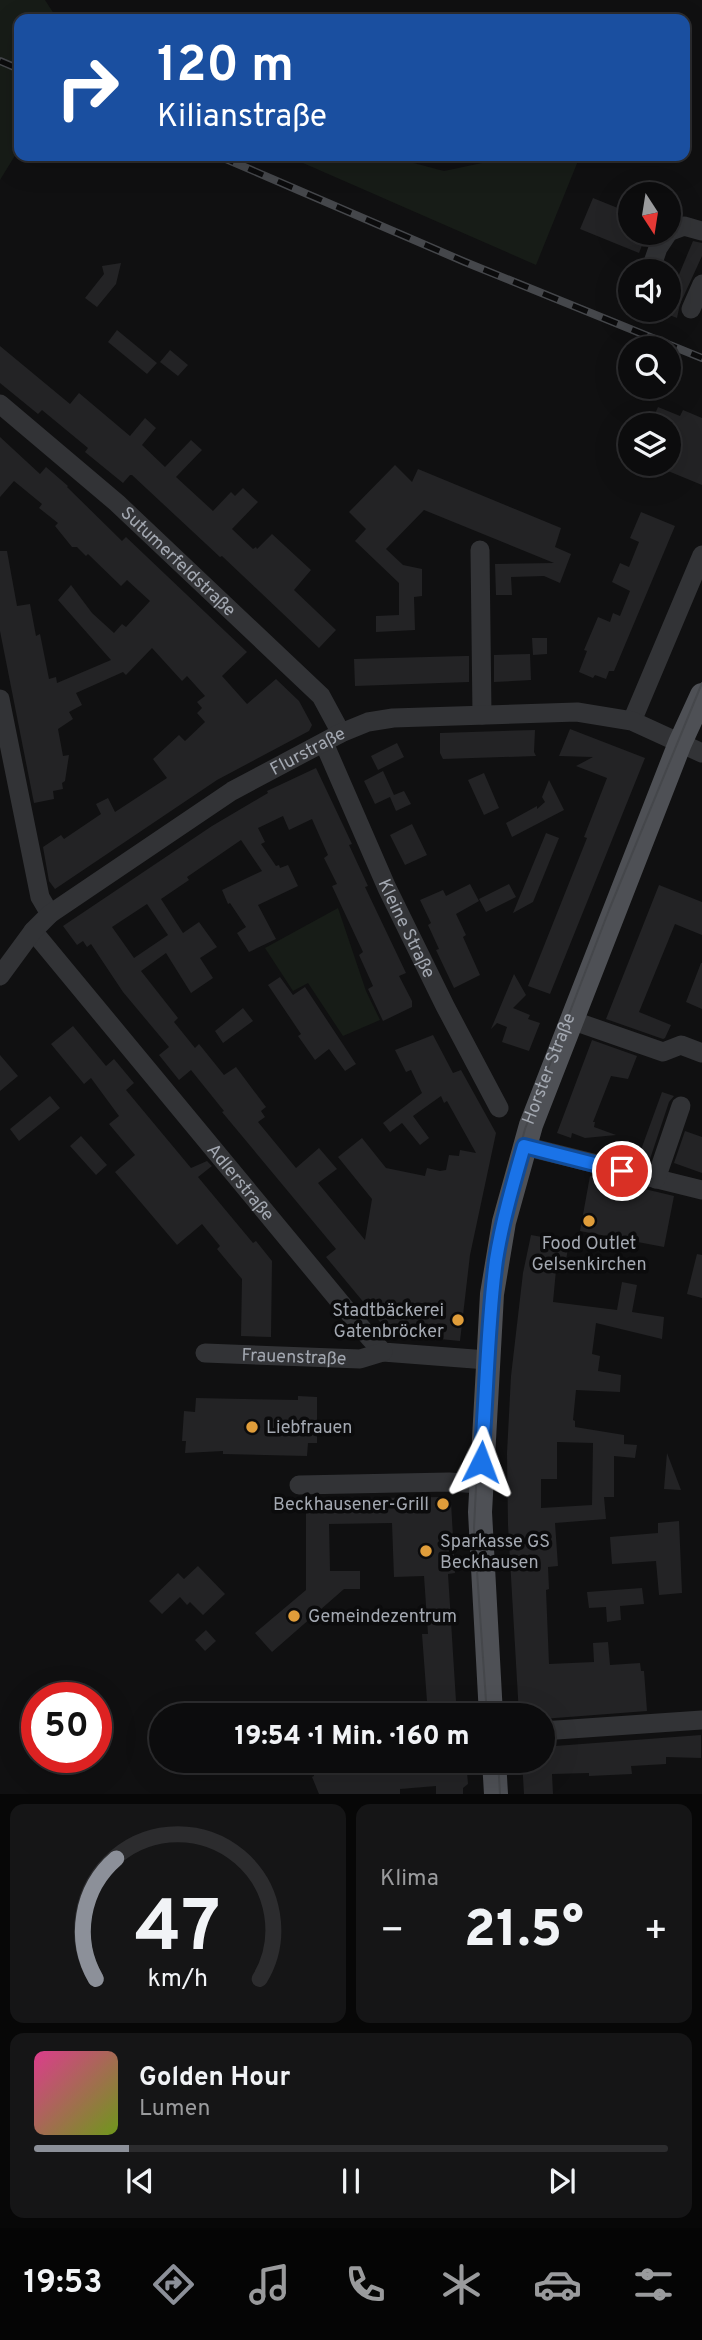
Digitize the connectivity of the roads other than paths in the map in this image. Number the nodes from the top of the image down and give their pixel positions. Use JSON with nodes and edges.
{"nodes":[{"id":1,"x":681,"y":227,"type":"edge"},
{"id":2,"x":702,"y":231,"type":"edge"},
{"id":3,"x":702,"y":284,"type":"edge"},
{"id":4,"x":691,"y":309,"type":"dead end"},
{"id":5,"x":0,"y":404,"type":"edge"},
{"id":6,"x":480,"y":550,"type":"dead end"},
{"id":7,"x":702,"y":555,"type":"edge"},
{"id":8,"x":702,"y":695,"type":"edge"},
{"id":9,"x":0,"y":699,"type":"edge"},
{"id":10,"x":482,"y":715,"type":"junction"},
{"id":11,"x":632,"y":721,"type":"junction"},
{"id":12,"x":341,"y":733,"type":"junction"},
{"id":13,"x":324,"y":743,"type":"junction"},
{"id":14,"x":691,"y":748,"type":"edge"},
{"id":15,"x":50,"y":914,"type":"junction"},
{"id":16,"x":33,"y":931,"type":"junction"},
{"id":17,"x":0,"y":975,"type":"edge"},
{"id":18,"x":571,"y":1020,"type":"junction"},
{"id":19,"x":702,"y":1053,"type":"edge"},
{"id":20,"x":681,"y":1106,"type":"dead end"},
{"id":21,"x":499,"y":1108,"type":"dead end"},
{"id":22,"x":524,"y":1146,"type":"junction"},
{"id":23,"x":656,"y":1180,"type":"junction"},
{"id":24,"x":702,"y":1190,"type":"edge"},
{"id":25,"x":383,"y":1352,"type":"junction"},
{"id":26,"x":205,"y":1353,"type":"dead end"},
{"id":27,"x":487,"y":1360,"type":"junction"},
{"id":28,"x":481,"y":1484,"type":"junction"},
{"id":29,"x":299,"y":1485,"type":"dead end"},
{"id":30,"x":490,"y":1703,"type":"edge"},
{"id":31,"x":702,"y":1720,"type":"edge"},
{"id":32,"x":555,"y":1730,"type":"edge"},
{"id":33,"x":495,"y":1773,"type":"edge"},
{"id":34,"x":496,"y":1794,"type":"edge"}],
"edges":[{"from":1,"to":2,"type":"street"},
{"from":3,"to":4,"type":"street"},
{"from":5,"to":12,"type":"street","name":"Sutumerfeldstraße"},
{"from":6,"to":10,"type":"street"},
{"from":7,"to":11,"type":"street"},
{"from":8,"to":14,"type":"main road","name":"Horster Straße"},
{"from":9,"to":15,"type":"street"},
{"from":10,"to":11,"type":"street","name":"Flurstraße"},
{"from":10,"to":12,"type":"street","name":"Flurstraße"},
{"from":11,"to":14,"type":"street","name":"Flurstraße"},
{"from":12,"to":13,"type":"street","name":"Flurstraße"},
{"from":13,"to":15,"type":"street","name":"Flurstraße"},
{"from":13,"to":21,"type":"street","name":"Kleine Straße"},
{"from":14,"to":18,"type":"main road","name":"Horster Straße"},
{"from":15,"to":16,"type":"street","name":"Flurstraße"},
{"from":16,"to":17,"type":"street","name":"Flurstraße"},
{"from":16,"to":25,"type":"street","name":"Adlerstraße"},
{"from":18,"to":19,"type":"street"},
{"from":18,"to":22,"type":"main road","name":"Horster Straße"},
{"from":20,"to":23,"type":"street"},
{"from":22,"to":23,"type":"street"},
{"from":22,"to":27,"type":"main road","name":"Horster Straße"},
{"from":23,"to":24,"type":"street"},
{"from":25,"to":26,"type":"street","name":"Frauenstraße"},
{"from":25,"to":27,"type":"street"},
{"from":27,"to":28,"type":"main road","name":"Horster Straße"},
{"from":28,"to":29,"type":"street"},
{"from":28,"to":30,"type":"main road","name":"Horster Straße"},
{"from":31,"to":32,"type":"street"},
{"from":33,"to":34,"type":"main road"}]}
